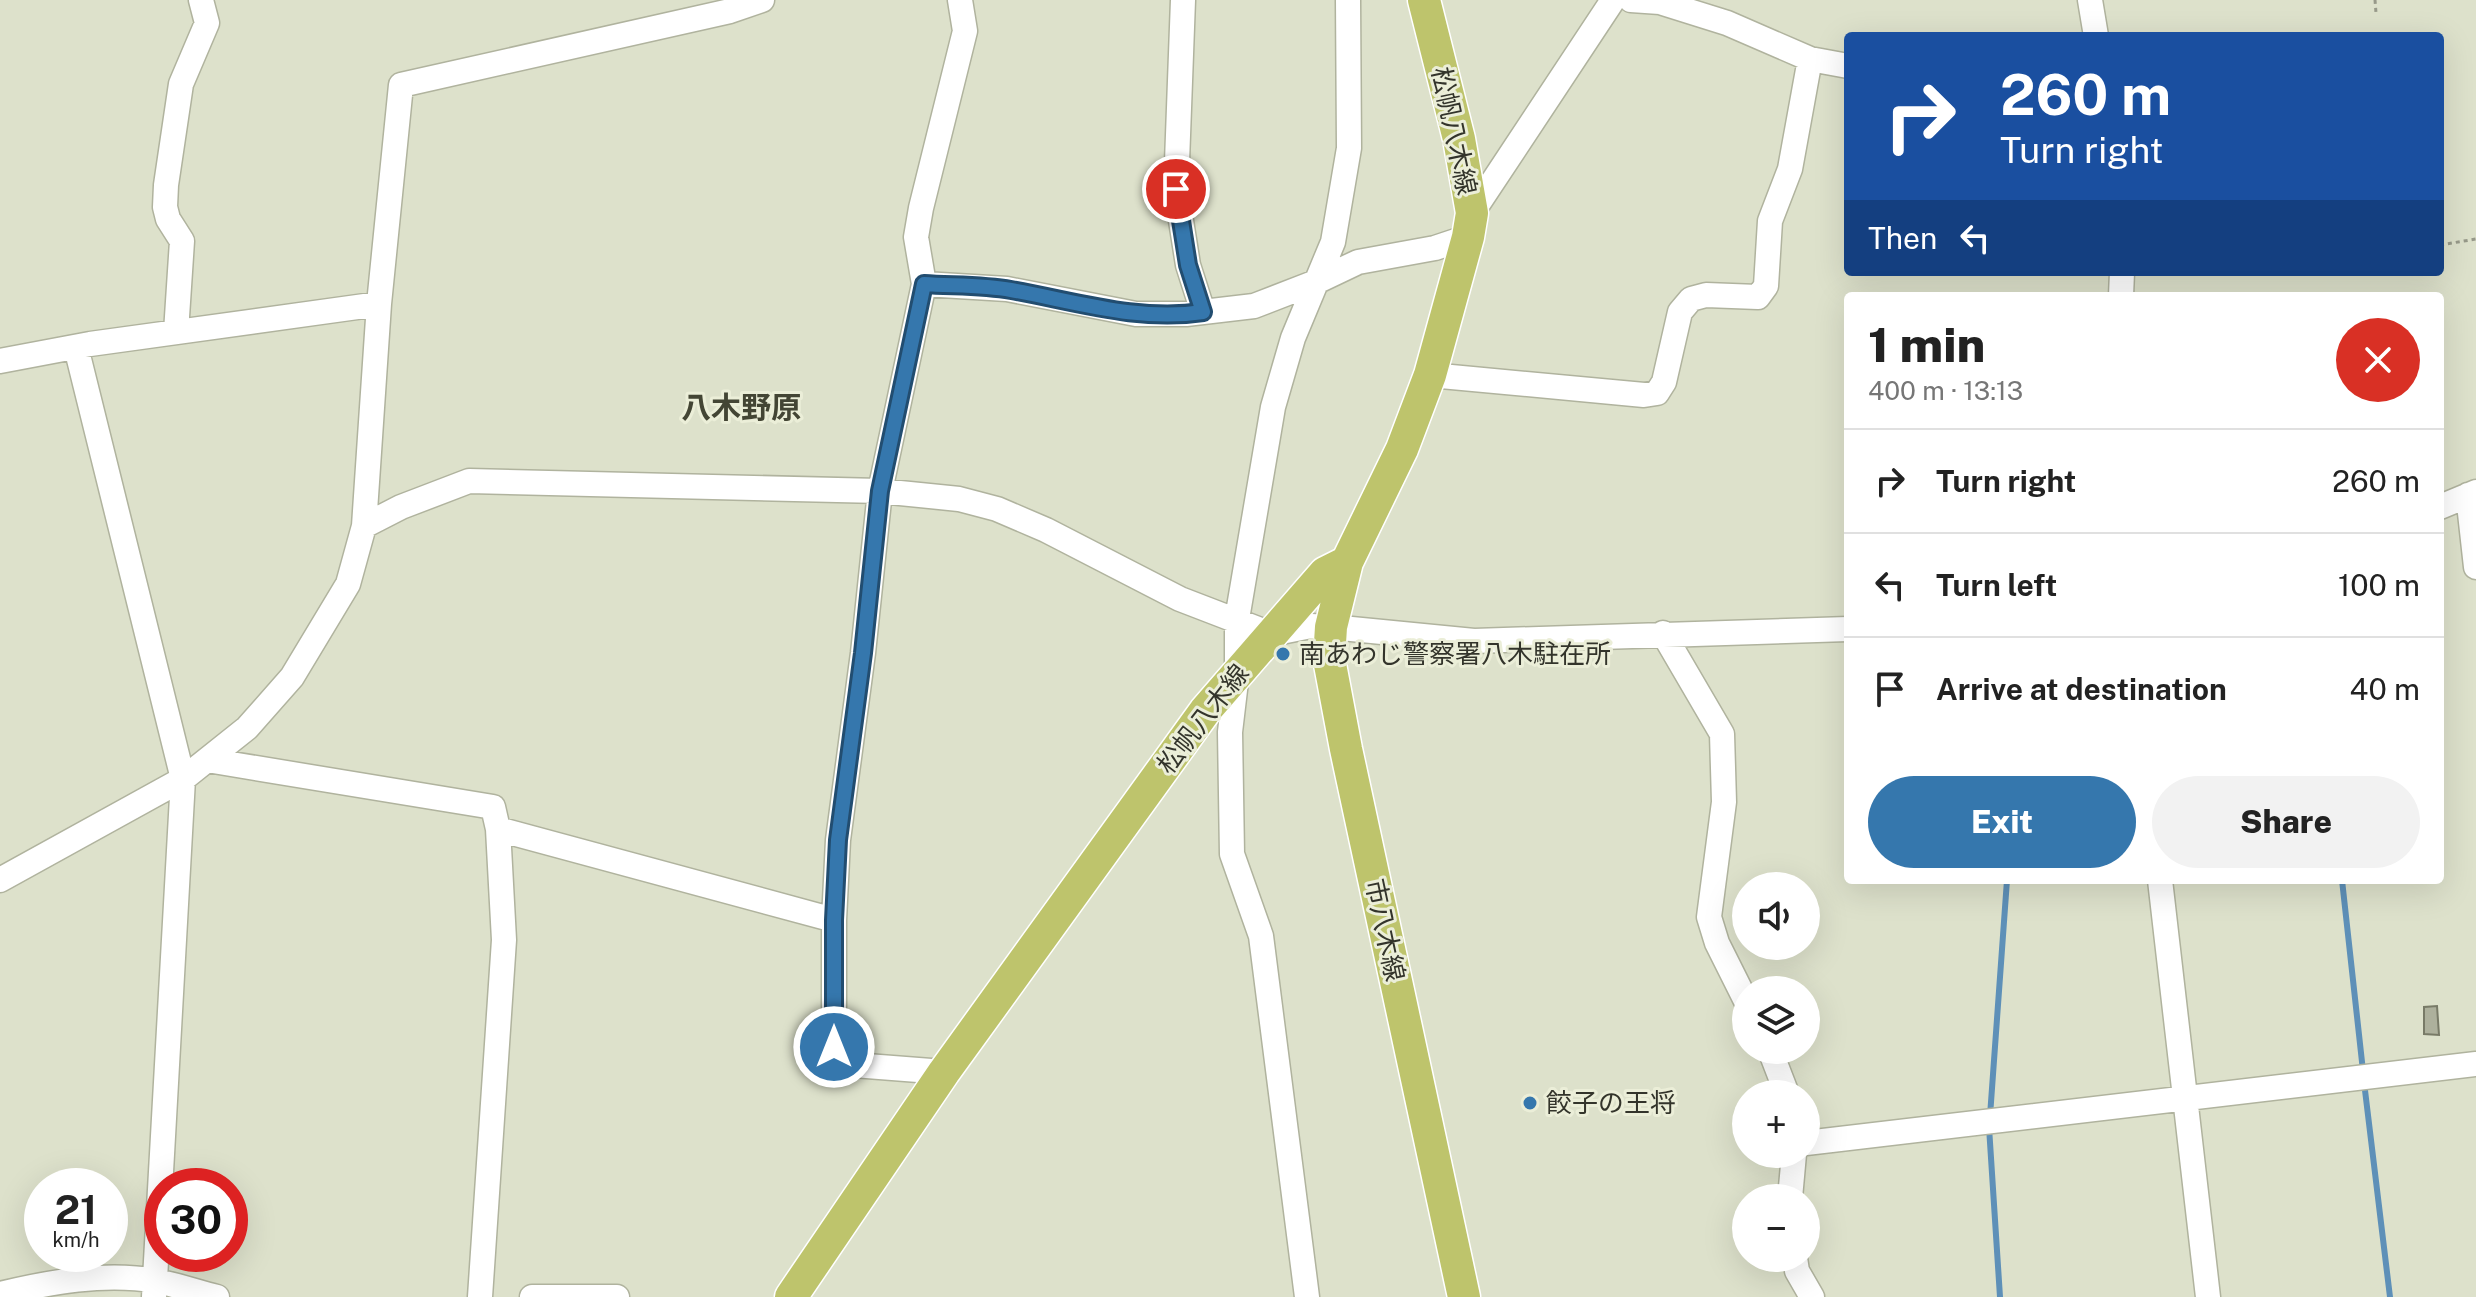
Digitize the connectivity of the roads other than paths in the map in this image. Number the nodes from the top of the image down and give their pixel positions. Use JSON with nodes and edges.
{"nodes":[{"id":1,"x":201,"y":0,"type":"edge"},
{"id":2,"x":762,"y":0,"type":"edge"},
{"id":3,"x":960,"y":0,"type":"edge"},
{"id":4,"x":1183,"y":0,"type":"edge"},
{"id":5,"x":1348,"y":0,"type":"edge"},
{"id":6,"x":1424,"y":0,"type":"edge"},
{"id":7,"x":1613,"y":0,"type":"edge"},
{"id":8,"x":1631,"y":0,"type":"edge"},
{"id":9,"x":2090,"y":0,"type":"edge"},
{"id":10,"x":2095,"y":32,"type":"edge"},
{"id":11,"x":1810,"y":59,"type":"junction"},
{"id":12,"x":1844,"y":65,"type":"edge"},
{"id":13,"x":1470,"y":225,"type":"junction"},
{"id":14,"x":1316,"y":282,"type":"junction"},
{"id":15,"x":924,"y":284,"type":"junction"},
{"id":16,"x":379,"y":304,"type":"junction"},
{"id":17,"x":1203,"y":312,"type":"junction"},
{"id":18,"x":176,"y":332,"type":"junction"},
{"id":19,"x":76,"y":347,"type":"junction"},
{"id":20,"x":0,"y":361,"type":"edge"},
{"id":21,"x":1430,"y":375,"type":"junction"},
{"id":22,"x":880,"y":491,"type":"junction"},
{"id":23,"x":2472,"y":493,"type":"edge"},
{"id":24,"x":2444,"y":505,"type":"edge"},
{"id":25,"x":364,"y":526,"type":"junction"},
{"id":26,"x":1347,"y":562,"type":"junction"},
{"id":27,"x":2476,"y":567,"type":"edge"},
{"id":28,"x":1237,"y":619,"type":"junction"},
{"id":29,"x":1331,"y":627,"type":"junction"},
{"id":30,"x":1844,"y":629,"type":"edge"},
{"id":31,"x":1663,"y":633,"type":"junction"},
{"id":32,"x":1271,"y":634,"type":"junction"},
{"id":33,"x":1237,"y":673,"type":"junction"},
{"id":34,"x":207,"y":760,"type":"junction"},
{"id":35,"x":183,"y":779,"type":"junction"},
{"id":36,"x":498,"y":829,"type":"junction"},
{"id":37,"x":0,"y":880,"type":"edge"},
{"id":38,"x":2160,"y":884,"type":"edge"},
{"id":39,"x":834,"y":920,"type":"junction"},
{"id":40,"x":1734,"y":976,"type":"edge"},
{"id":41,"x":2476,"y":1064,"type":"edge"},
{"id":42,"x":944,"y":1072,"type":"junction"},
{"id":43,"x":2184,"y":1097,"type":"junction"},
{"id":44,"x":1820,"y":1141,"type":"edge"},
{"id":45,"x":1798,"y":1272,"type":"edge"},
{"id":46,"x":154,"y":1289,"type":"edge"},
{"id":47,"x":0,"y":1294,"type":"edge"},
{"id":48,"x":217,"y":1297,"type":"edge"},
{"id":49,"x":480,"y":1297,"type":"edge"},
{"id":50,"x":532,"y":1297,"type":"edge"},
{"id":51,"x":617,"y":1297,"type":"edge"},
{"id":52,"x":791,"y":1297,"type":"edge"},
{"id":53,"x":1307,"y":1297,"type":"edge"},
{"id":54,"x":1464,"y":1297,"type":"edge"},
{"id":55,"x":1812,"y":1297,"type":"edge"},
{"id":56,"x":2208,"y":1297,"type":"edge"}],
"edges":[{"from":1,"to":18,"type":"street"},
{"from":2,"to":16,"type":"street"},
{"from":3,"to":15,"type":"street"},
{"from":4,"to":17,"type":"street"},
{"from":5,"to":14,"type":"street"},
{"from":6,"to":13,"type":"main road","name":"松帆八木線"},
{"from":7,"to":13,"type":"street"},
{"from":8,"to":11,"type":"street"},
{"from":9,"to":10,"type":"street"},
{"from":11,"to":12,"type":"street"},
{"from":11,"to":21,"type":"street"},
{"from":13,"to":14,"type":"street"},
{"from":13,"to":21,"type":"main road","name":"松帆八木線"},
{"from":14,"to":17,"type":"street"},
{"from":14,"to":28,"type":"street"},
{"from":15,"to":17,"type":"street"},
{"from":15,"to":22,"type":"street"},
{"from":16,"to":18,"type":"street"},
{"from":16,"to":25,"type":"street"},
{"from":18,"to":19,"type":"street"},
{"from":19,"to":20,"type":"street"},
{"from":19,"to":35,"type":"street"},
{"from":21,"to":26,"type":"main road","name":"松帆八木線"},
{"from":22,"to":25,"type":"street"},
{"from":22,"to":28,"type":"street"},
{"from":22,"to":39,"type":"street"},
{"from":23,"to":24,"type":"street"},
{"from":23,"to":27,"type":"street"},
{"from":25,"to":34,"type":"street"},
{"from":26,"to":29,"type":"main road","name":"市八木線"},
{"from":26,"to":32,"type":"main road","name":"松帆八木線"},
{"from":28,"to":32,"type":"street"},
{"from":28,"to":33,"type":"street"},
{"from":29,"to":31,"type":"street"},
{"from":29,"to":32,"type":"street"},
{"from":29,"to":54,"type":"main road","name":"市八木線"},
{"from":30,"to":31,"type":"street"},
{"from":31,"to":40,"type":"street"},
{"from":32,"to":33,"type":"main road","name":"松帆八木線"},
{"from":33,"to":42,"type":"main road","name":"松帆八木線"},
{"from":33,"to":53,"type":"street"},
{"from":34,"to":35,"type":"street"},
{"from":34,"to":36,"type":"street"},
{"from":35,"to":37,"type":"street"},
{"from":35,"to":46,"type":"street"},
{"from":36,"to":39,"type":"street"},
{"from":36,"to":49,"type":"street"},
{"from":38,"to":43,"type":"street"},
{"from":39,"to":42,"type":"street"},
{"from":41,"to":43,"type":"street"},
{"from":42,"to":52,"type":"main road","name":"松帆八木線"},
{"from":43,"to":44,"type":"street"},
{"from":43,"to":56,"type":"street"},
{"from":45,"to":55,"type":"street"},
{"from":46,"to":47,"type":"street"},
{"from":46,"to":48,"type":"street"},
{"from":50,"to":51,"type":"street"}]}
